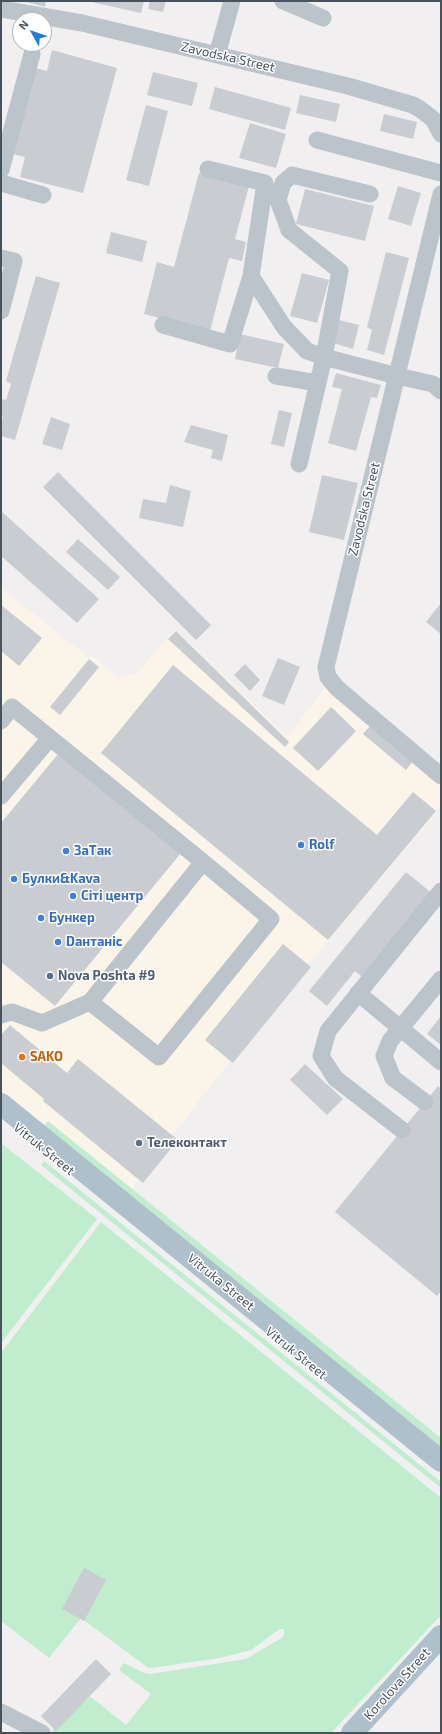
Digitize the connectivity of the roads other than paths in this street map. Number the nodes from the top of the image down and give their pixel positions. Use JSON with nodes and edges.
{"nodes":[{"id":1,"x":232,"y":1,"type":"edge"},
{"id":2,"x":283,"y":1,"type":"edge"},
{"id":3,"x":1,"y":10,"type":"edge"},
{"id":4,"x":323,"y":18,"type":"dead end"},
{"id":5,"x":32,"y":54,"type":"dead end"},
{"id":6,"x":217,"y":54,"type":"junction"},
{"id":7,"x":441,"y":134,"type":"edge"},
{"id":8,"x":317,"y":140,"type":"dead end"},
{"id":9,"x":208,"y":169,"type":"dead end"},
{"id":10,"x":1,"y":170,"type":"edge"},
{"id":11,"x":441,"y":173,"type":"edge"},
{"id":12,"x":1,"y":183,"type":"edge"},
{"id":13,"x":370,"y":194,"type":"dead end"},
{"id":14,"x":441,"y":194,"type":"edge"},
{"id":15,"x":43,"y":195,"type":"dead end"},
{"id":16,"x":1,"y":258,"type":"edge"},
{"id":17,"x":251,"y":276,"type":"junction"},
{"id":18,"x":1,"y":310,"type":"edge"},
{"id":19,"x":163,"y":325,"type":"dead end"},
{"id":20,"x":324,"y":357,"type":"junction"},
{"id":21,"x":276,"y":376,"type":"dead end"},
{"id":22,"x":397,"y":376,"type":"junction"},
{"id":23,"x":318,"y":383,"type":"junction"},
{"id":24,"x":441,"y":390,"type":"edge"},
{"id":25,"x":299,"y":464,"type":"dead end"},
{"id":26,"x":1,"y":721,"type":"edge"},
{"id":27,"x":50,"y":738,"type":"junction"},
{"id":28,"x":441,"y":776,"type":"edge"},
{"id":29,"x":1,"y":796,"type":"edge"},
{"id":30,"x":203,"y":862,"type":"junction"},
{"id":31,"x":441,"y":890,"type":"edge"},
{"id":32,"x":441,"y":979,"type":"edge"},
{"id":33,"x":358,"y":993,"type":"junction"},
{"id":34,"x":90,"y":1002,"type":"junction"},
{"id":35,"x":1,"y":1015,"type":"edge"},
{"id":36,"x":401,"y":1028,"type":"junction"},
{"id":37,"x":441,"y":1062,"type":"edge"},
{"id":38,"x":425,"y":1102,"type":"dead end"},
{"id":39,"x":1,"y":1104,"type":"edge"},
{"id":40,"x":1,"y":1114,"type":"edge"},
{"id":41,"x":402,"y":1130,"type":"dead end"},
{"id":42,"x":441,"y":1461,"type":"edge"},
{"id":43,"x":441,"y":1472,"type":"edge"},
{"id":44,"x":441,"y":1636,"type":"edge"},
{"id":45,"x":441,"y":1656,"type":"edge"},
{"id":46,"x":1,"y":1712,"type":"edge"},
{"id":47,"x":360,"y":1732,"type":"edge"},
{"id":48,"x":42,"y":1733,"type":"edge"}],
"edges":[{"from":1,"to":6,"type":"street"},
{"from":2,"to":4,"type":"street"},
{"from":3,"to":6,"type":"street","name":"Zavodska Street"},
{"from":5,"to":10,"type":"street"},
{"from":6,"to":7,"type":"street","name":"Zavodska Street"},
{"from":8,"to":11,"type":"street"},
{"from":9,"to":17,"type":"street"},
{"from":12,"to":15,"type":"street"},
{"from":13,"to":20,"type":"street"},
{"from":14,"to":22,"type":"street","name":"Zavodska Street"},
{"from":16,"to":18,"type":"street"},
{"from":17,"to":19,"type":"street"},
{"from":17,"to":20,"type":"street"},
{"from":20,"to":22,"type":"street"},
{"from":20,"to":23,"type":"street"},
{"from":21,"to":23,"type":"street"},
{"from":22,"to":24,"type":"street"},
{"from":22,"to":28,"type":"street","name":"Zavodska Street"},
{"from":23,"to":25,"type":"street"},
{"from":26,"to":27,"type":"street"},
{"from":27,"to":29,"type":"street"},
{"from":27,"to":30,"type":"street"},
{"from":30,"to":34,"type":"street"},
{"from":30,"to":34,"type":"street"},
{"from":31,"to":33,"type":"street"},
{"from":32,"to":36,"type":"street"},
{"from":33,"to":36,"type":"street"},
{"from":33,"to":41,"type":"street"},
{"from":34,"to":35,"type":"street"},
{"from":36,"to":37,"type":"street"},
{"from":36,"to":38,"type":"street"},
{"from":39,"to":42,"type":"main road","name":"Vitruka Street"},
{"from":40,"to":43,"type":"main road","name":"Vitruk Street"},
{"from":44,"to":47,"type":"main road","name":"Korolova Street"},
{"from":45,"to":47,"type":"main road"},
{"from":46,"to":48,"type":"street"}]}
